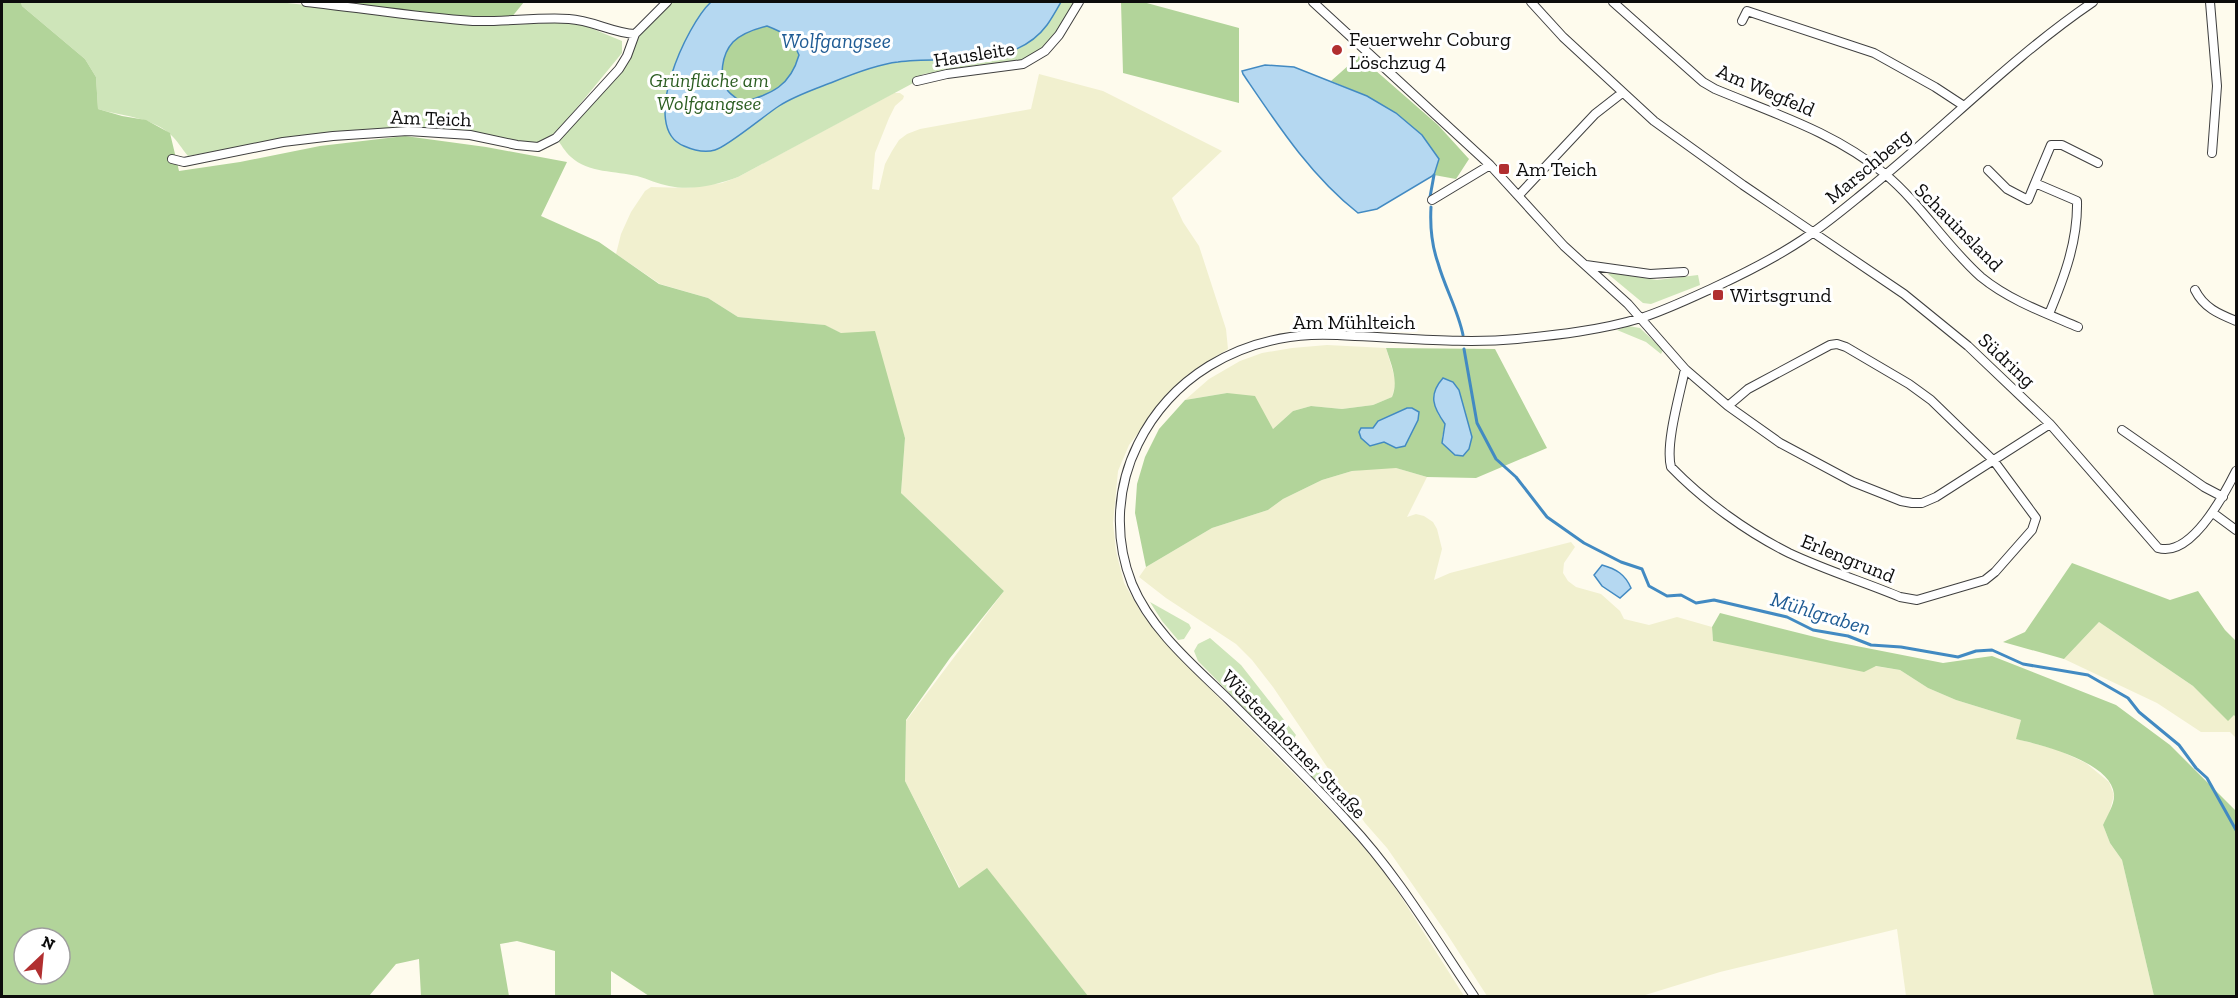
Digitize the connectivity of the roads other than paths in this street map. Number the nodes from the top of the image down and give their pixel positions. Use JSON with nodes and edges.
{"nodes":[{"id":1,"x":306,"y":2,"type":"edge"},
{"id":2,"x":667,"y":2,"type":"edge"},
{"id":3,"x":1079,"y":2,"type":"edge"},
{"id":4,"x":1313,"y":2,"type":"edge"},
{"id":5,"x":1531,"y":2,"type":"edge"},
{"id":6,"x":1613,"y":2,"type":"edge"},
{"id":7,"x":2093,"y":2,"type":"edge"},
{"id":8,"x":2210,"y":2,"type":"edge"},
{"id":9,"x":1742,"y":21,"type":"dead end"},
{"id":10,"x":635,"y":34,"type":"junction"},
{"id":11,"x":917,"y":81,"type":"dead end"},
{"id":12,"x":1622,"y":93,"type":"junction"},
{"id":13,"x":1964,"y":106,"type":"junction"},
{"id":14,"x":2212,"y":153,"type":"dead end"},
{"id":15,"x":172,"y":159,"type":"dead end"},
{"id":16,"x":2098,"y":163,"type":"dead end"},
{"id":17,"x":1490,"y":165,"type":"junction"},
{"id":18,"x":1988,"y":170,"type":"dead end"},
{"id":19,"x":1886,"y":175,"type":"junction"},
{"id":20,"x":2035,"y":183,"type":"junction"},
{"id":21,"x":1519,"y":195,"type":"junction"},
{"id":22,"x":1432,"y":200,"type":"dead end"},
{"id":23,"x":1814,"y":232,"type":"junction"},
{"id":24,"x":1585,"y":265,"type":"junction"},
{"id":25,"x":1684,"y":272,"type":"dead end"},
{"id":26,"x":2195,"y":290,"type":"dead end"},
{"id":27,"x":2049,"y":314,"type":"junction"},
{"id":28,"x":1640,"y":318,"type":"junction"},
{"id":29,"x":2236,"y":321,"type":"edge"},
{"id":30,"x":2078,"y":327,"type":"dead end"},
{"id":31,"x":1685,"y":369,"type":"junction"},
{"id":32,"x":1728,"y":406,"type":"junction"},
{"id":33,"x":2050,"y":424,"type":"junction"},
{"id":34,"x":2122,"y":430,"type":"dead end"},
{"id":35,"x":1994,"y":461,"type":"junction"},
{"id":36,"x":2236,"y":471,"type":"edge"},
{"id":37,"x":2223,"y":497,"type":"junction"},
{"id":38,"x":1120,"y":506,"type":"joint"},
{"id":39,"x":2213,"y":513,"type":"junction"},
{"id":40,"x":2236,"y":530,"type":"edge"},
{"id":41,"x":1474,"y":996,"type":"edge"}],
"edges":[{"from":1,"to":10,"type":"street"},
{"from":2,"to":10,"type":"street"},
{"from":3,"to":11,"type":"street","name":"Hausleite"},
{"from":4,"to":17,"type":"street"},
{"from":5,"to":12,"type":"street"},
{"from":6,"to":19,"type":"street","name":"Am Wegfeld"},
{"from":7,"to":13,"type":"street","name":"Marschberg"},
{"from":8,"to":14,"type":"street"},
{"from":9,"to":13,"type":"street"},
{"from":10,"to":15,"type":"street","name":"Am Teich"},
{"from":12,"to":21,"type":"street"},
{"from":12,"to":23,"type":"street"},
{"from":13,"to":19,"type":"street","name":"Marschberg"},
{"from":16,"to":20,"type":"street"},
{"from":17,"to":21,"type":"street"},
{"from":17,"to":22,"type":"street"},
{"from":18,"to":20,"type":"street"},
{"from":19,"to":23,"type":"street","name":"Marschberg"},
{"from":19,"to":27,"type":"street","name":"Schauinsland"},
{"from":20,"to":27,"type":"street"},
{"from":21,"to":24,"type":"street"},
{"from":23,"to":28,"type":"street","name":"Marschberg"},
{"from":23,"to":33,"type":"street","name":"Südring"},
{"from":24,"to":25,"type":"street"},
{"from":24,"to":28,"type":"street"},
{"from":26,"to":29,"type":"street"},
{"from":27,"to":30,"type":"street","name":"Schauinsland"},
{"from":28,"to":31,"type":"street"},
{"from":28,"to":38,"type":"street","name":"Am Mühlteich"},
{"from":31,"to":32,"type":"street"},
{"from":31,"to":35,"type":"street","name":"Erlengrund"},
{"from":32,"to":35,"type":"street"},
{"from":32,"to":35,"type":"street"},
{"from":33,"to":35,"type":"street"},
{"from":33,"to":39,"type":"street","name":"Südring"},
{"from":34,"to":37,"type":"street"},
{"from":36,"to":37,"type":"street"},
{"from":37,"to":39,"type":"street"},
{"from":38,"to":41,"type":"street","name":"Wüstenahorner Straße"},
{"from":39,"to":40,"type":"street"}]}
